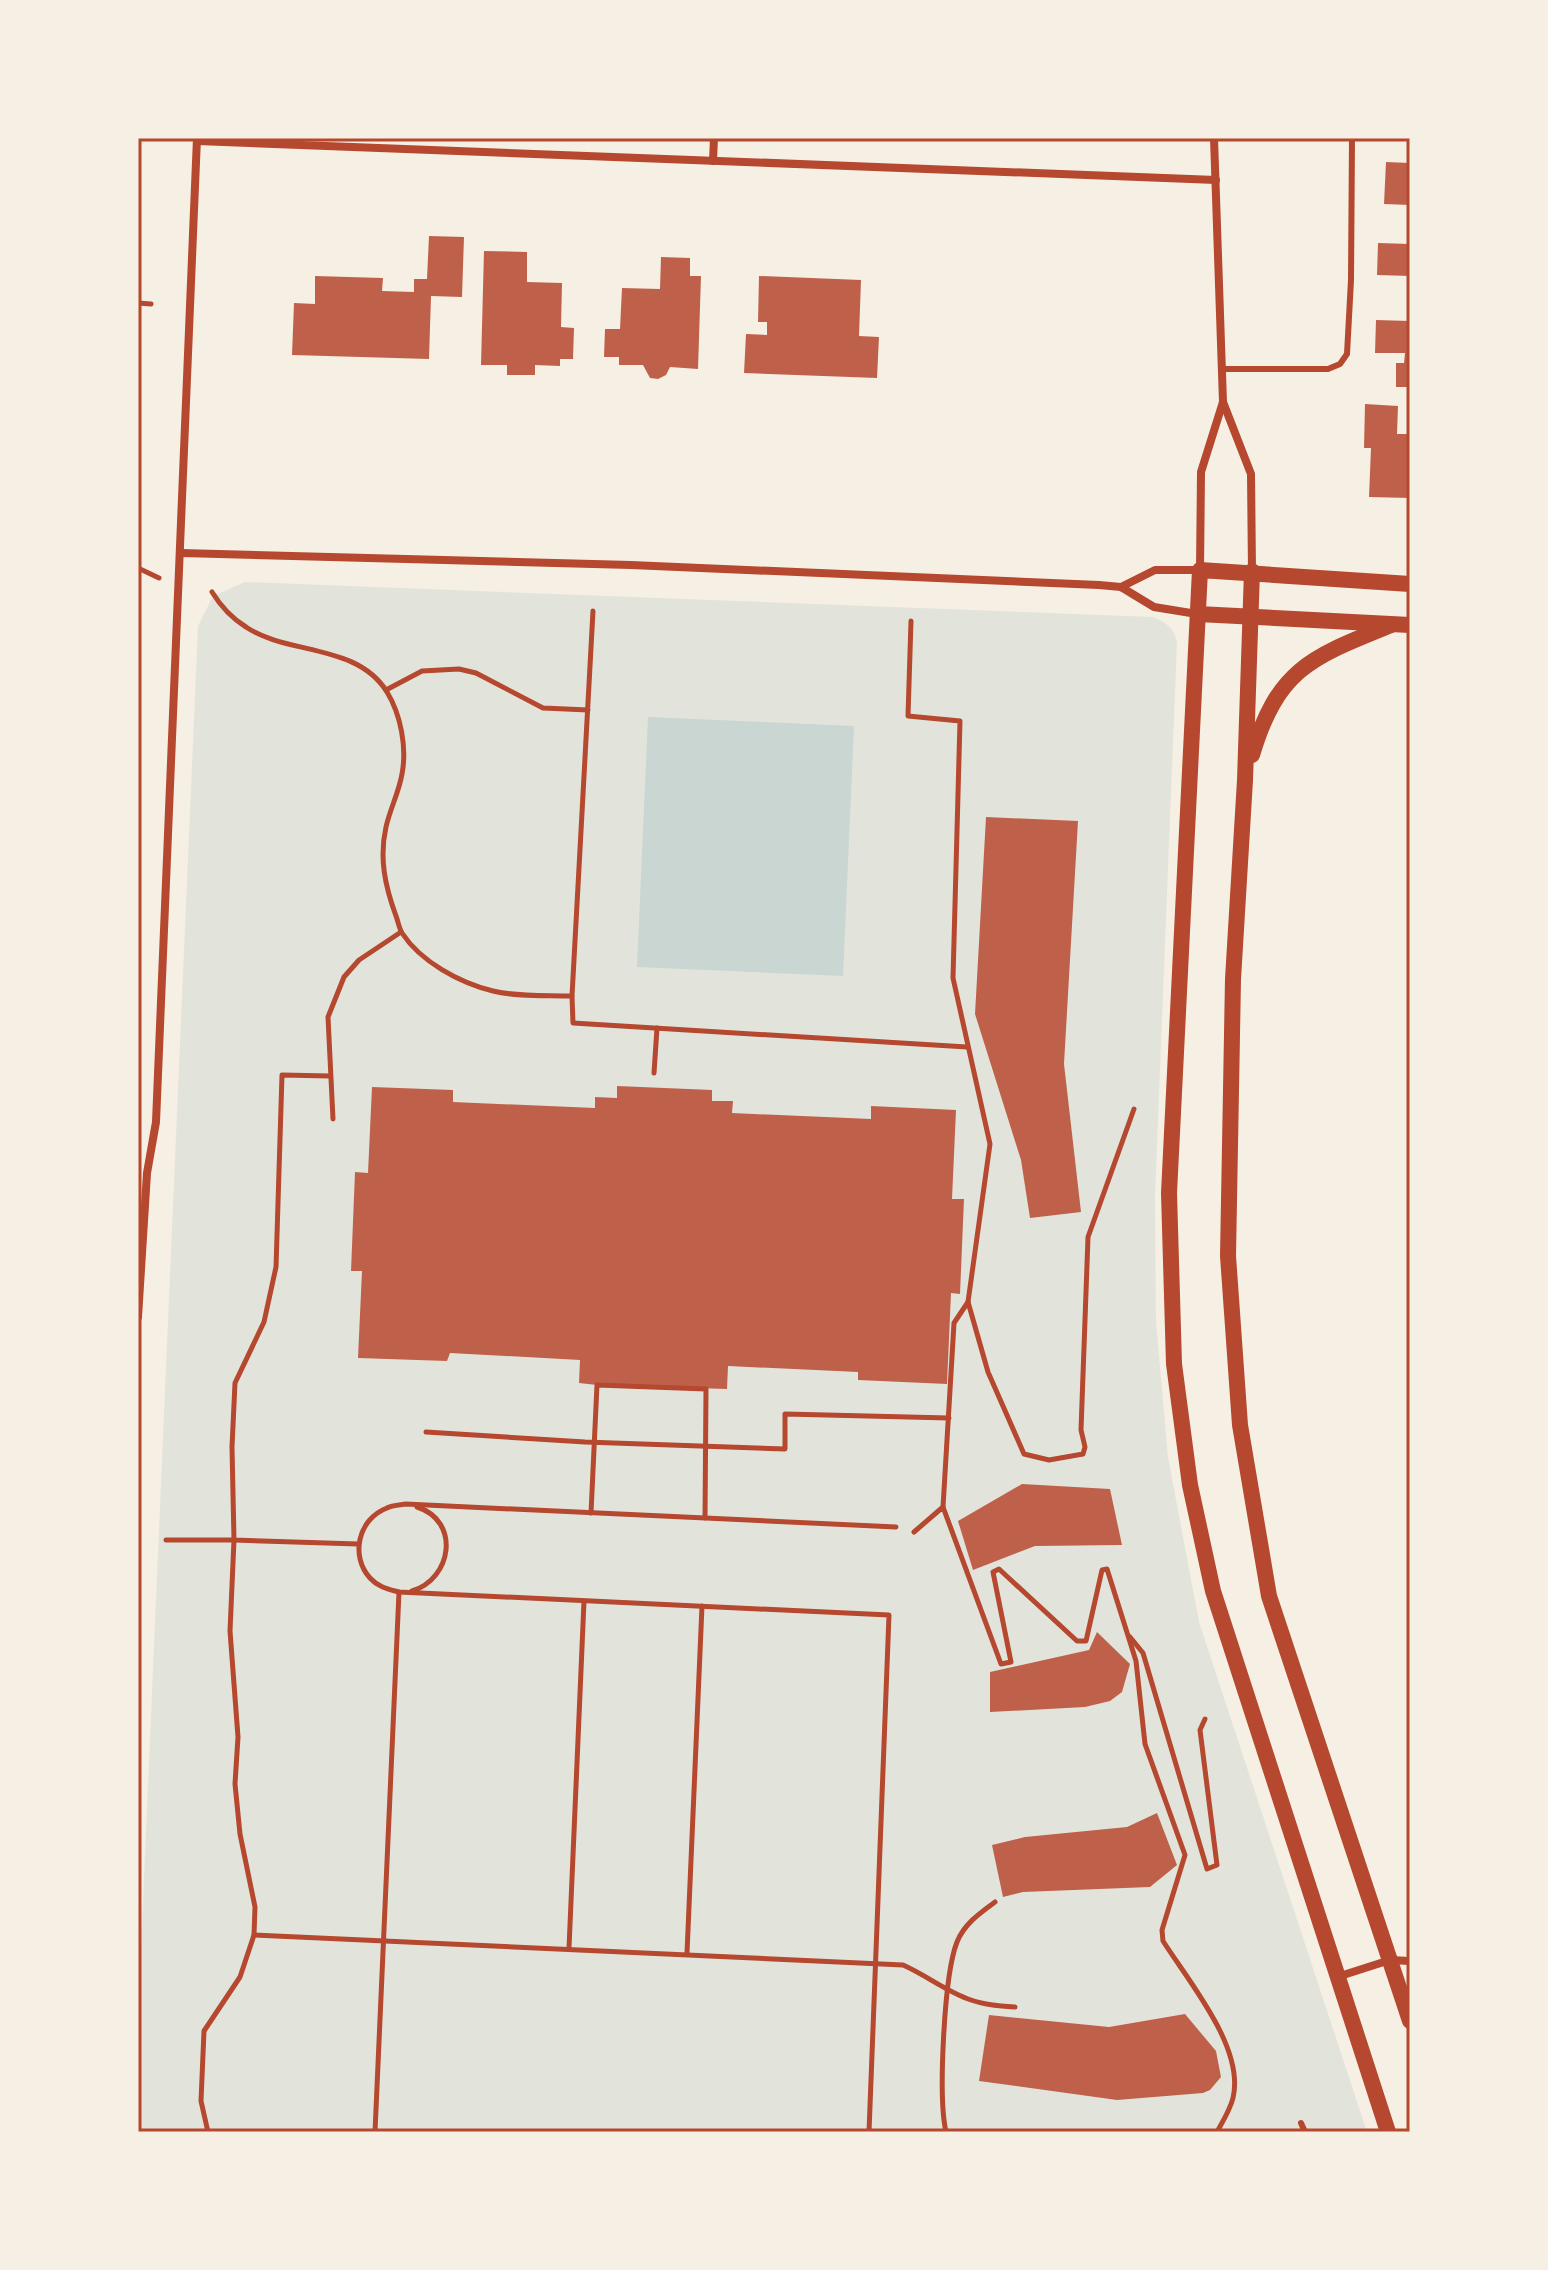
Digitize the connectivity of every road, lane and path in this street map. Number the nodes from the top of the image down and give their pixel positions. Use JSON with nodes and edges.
{"nodes":[{"id":1,"x":714,"y":138,"type":"edge"},
{"id":2,"x":1214,"y":138,"type":"edge"},
{"id":3,"x":1352,"y":138,"type":"edge"},
{"id":4,"x":197,"y":139,"type":"edge"},
{"id":5,"x":713,"y":161,"type":"junction"},
{"id":6,"x":1216,"y":180,"type":"junction"},
{"id":7,"x":138,"y":303,"type":"edge"},
{"id":8,"x":151,"y":304,"type":"dead end"},
{"id":9,"x":1222,"y":369,"type":"junction"},
{"id":10,"x":1223,"y":402,"type":"junction"},
{"id":11,"x":181,"y":553,"type":"junction"},
{"id":12,"x":1200,"y":570,"type":"junction"},
{"id":13,"x":1252,"y":571,"type":"junction"},
{"id":14,"x":1410,"y":584,"type":"edge"},
{"id":15,"x":1121,"y":587,"type":"junction"},
{"id":16,"x":212,"y":592,"type":"dead end"},
{"id":17,"x":593,"y":611,"type":"dead end"},
{"id":18,"x":1198,"y":614,"type":"junction"},
{"id":19,"x":1251,"y":616,"type":"junction"},
{"id":20,"x":911,"y":621,"type":"dead end"},
{"id":21,"x":1391,"y":625,"type":"junction"},
{"id":22,"x":1410,"y":625,"type":"edge"},
{"id":23,"x":386,"y":690,"type":"junction"},
{"id":24,"x":588,"y":710,"type":"junction"},
{"id":25,"x":1245,"y":780,"type":"junction"},
{"id":26,"x":401,"y":932,"type":"junction"},
{"id":27,"x":572,"y":996,"type":"junction"},
{"id":28,"x":657,"y":1028,"type":"junction"},
{"id":29,"x":967,"y":1047,"type":"junction"},
{"id":30,"x":654,"y":1073,"type":"dead end"},
{"id":31,"x":330,"y":1076,"type":"junction"},
{"id":32,"x":1134,"y":1109,"type":"dead end"},
{"id":33,"x":333,"y":1119,"type":"dead end"},
{"id":34,"x":142,"y":1172,"type":"edge"},
{"id":35,"x":968,"y":1302,"type":"junction"},
{"id":36,"x":138,"y":1317,"type":"edge"},
{"id":37,"x":949,"y":1418,"type":"junction"},
{"id":38,"x":426,"y":1432,"type":"dead end"},
{"id":39,"x":596,"y":1442,"type":"junction"},
{"id":40,"x":706,"y":1446,"type":"junction"},
{"id":41,"x":406,"y":1504,"type":"junction"},
{"id":42,"x":943,"y":1507,"type":"junction"},
{"id":43,"x":591,"y":1513,"type":"junction"},
{"id":44,"x":705,"y":1518,"type":"junction"},
{"id":45,"x":896,"y":1527,"type":"dead end"},
{"id":46,"x":914,"y":1532,"type":"dead end"},
{"id":47,"x":166,"y":1540,"type":"dead end"},
{"id":48,"x":234,"y":1540,"type":"junction"},
{"id":49,"x":358,"y":1544,"type":"junction"},
{"id":50,"x":399,"y":1592,"type":"junction"},
{"id":51,"x":584,"y":1601,"type":"junction"},
{"id":52,"x":702,"y":1606,"type":"junction"},
{"id":53,"x":1128,"y":1635,"type":"junction"},
{"id":54,"x":1205,"y":1719,"type":"dead end"},
{"id":55,"x":995,"y":1902,"type":"dead end"},
{"id":56,"x":254,"y":1935,"type":"junction"},
{"id":57,"x":383,"y":1940,"type":"junction"},
{"id":58,"x":569,"y":1948,"type":"junction"},
{"id":59,"x":687,"y":1953,"type":"junction"},
{"id":60,"x":1390,"y":1960,"type":"junction"},
{"id":61,"x":1410,"y":1961,"type":"edge"},
{"id":62,"x":876,"y":1962,"type":"junction"},
{"id":63,"x":1337,"y":1977,"type":"junction"},
{"id":64,"x":948,"y":1988,"type":"junction"},
{"id":65,"x":1015,"y":2007,"type":"dead end"},
{"id":66,"x":1410,"y":2021,"type":"edge"},
{"id":67,"x":1301,"y":2123,"type":"dead end"},
{"id":68,"x":208,"y":2132,"type":"edge"},
{"id":69,"x":375,"y":2132,"type":"edge"},
{"id":70,"x":869,"y":2132,"type":"edge"},
{"id":71,"x":946,"y":2132,"type":"edge"},
{"id":72,"x":1217,"y":2132,"type":"edge"},
{"id":73,"x":1305,"y":2132,"type":"edge"},
{"id":74,"x":1388,"y":2132,"type":"edge"}],
"edges":[{"from":1,"to":5,"type":"street"},
{"from":2,"to":6,"type":"street"},
{"from":3,"to":9,"type":"lane"},
{"from":4,"to":5,"type":"street"},
{"from":4,"to":11,"type":"street"},
{"from":5,"to":6,"type":"street"},
{"from":6,"to":9,"type":"street"},
{"from":7,"to":8,"type":"path"},
{"from":9,"to":10,"type":"street"},
{"from":10,"to":12,"type":"street"},
{"from":10,"to":13,"type":"street"},
{"from":11,"to":15,"type":"street"},
{"from":11,"to":34,"type":"street"},
{"from":12,"to":13,"type":"main road"},
{"from":12,"to":15,"type":"street"},
{"from":12,"to":18,"type":"main road"},
{"from":13,"to":14,"type":"main road"},
{"from":13,"to":19,"type":"main road"},
{"from":15,"to":18,"type":"street"},
{"from":16,"to":23,"type":"path"},
{"from":17,"to":24,"type":"path"},
{"from":18,"to":19,"type":"main road"},
{"from":18,"to":63,"type":"main road"},
{"from":19,"to":21,"type":"main road"},
{"from":19,"to":25,"type":"main road"},
{"from":20,"to":29,"type":"path"},
{"from":21,"to":22,"type":"main road"},
{"from":21,"to":25,"type":"main road"},
{"from":23,"to":24,"type":"path"},
{"from":23,"to":26,"type":"path"},
{"from":24,"to":27,"type":"path"},
{"from":25,"to":60,"type":"main road"},
{"from":26,"to":27,"type":"path"},
{"from":26,"to":31,"type":"path"},
{"from":27,"to":28,"type":"path"},
{"from":28,"to":29,"type":"path"},
{"from":28,"to":30,"type":"path"},
{"from":29,"to":35,"type":"path"},
{"from":31,"to":33,"type":"path"},
{"from":31,"to":48,"type":"path"},
{"from":32,"to":35,"type":"path"},
{"from":34,"to":36,"type":"street"},
{"from":35,"to":37,"type":"path"},
{"from":37,"to":40,"type":"path"},
{"from":37,"to":42,"type":"path"},
{"from":38,"to":39,"type":"path"},
{"from":39,"to":40,"type":"path"},
{"from":39,"to":40,"type":"path"},
{"from":39,"to":43,"type":"path"},
{"from":40,"to":44,"type":"path"},
{"from":41,"to":43,"type":"path"},
{"from":41,"to":49,"type":"path"},
{"from":41,"to":50,"type":"path"},
{"from":42,"to":46,"type":"path"},
{"from":42,"to":53,"type":"path"},
{"from":43,"to":44,"type":"path"},
{"from":44,"to":45,"type":"path"},
{"from":47,"to":48,"type":"path"},
{"from":48,"to":49,"type":"path"},
{"from":48,"to":56,"type":"path"},
{"from":49,"to":50,"type":"path"},
{"from":50,"to":51,"type":"path"},
{"from":50,"to":57,"type":"path"},
{"from":51,"to":52,"type":"path"},
{"from":51,"to":58,"type":"path"},
{"from":52,"to":59,"type":"path"},
{"from":52,"to":62,"type":"path"},
{"from":53,"to":54,"type":"path"},
{"from":53,"to":72,"type":"path"},
{"from":55,"to":64,"type":"path"},
{"from":56,"to":57,"type":"path"},
{"from":56,"to":68,"type":"path"},
{"from":57,"to":58,"type":"path"},
{"from":57,"to":69,"type":"path"},
{"from":58,"to":59,"type":"path"},
{"from":59,"to":62,"type":"path"},
{"from":60,"to":61,"type":"street"},
{"from":60,"to":63,"type":"street"},
{"from":60,"to":66,"type":"main road"},
{"from":62,"to":64,"type":"path"},
{"from":62,"to":70,"type":"path"},
{"from":63,"to":74,"type":"main road"},
{"from":64,"to":65,"type":"path"},
{"from":64,"to":71,"type":"path"},
{"from":67,"to":73,"type":"lane"}]}
